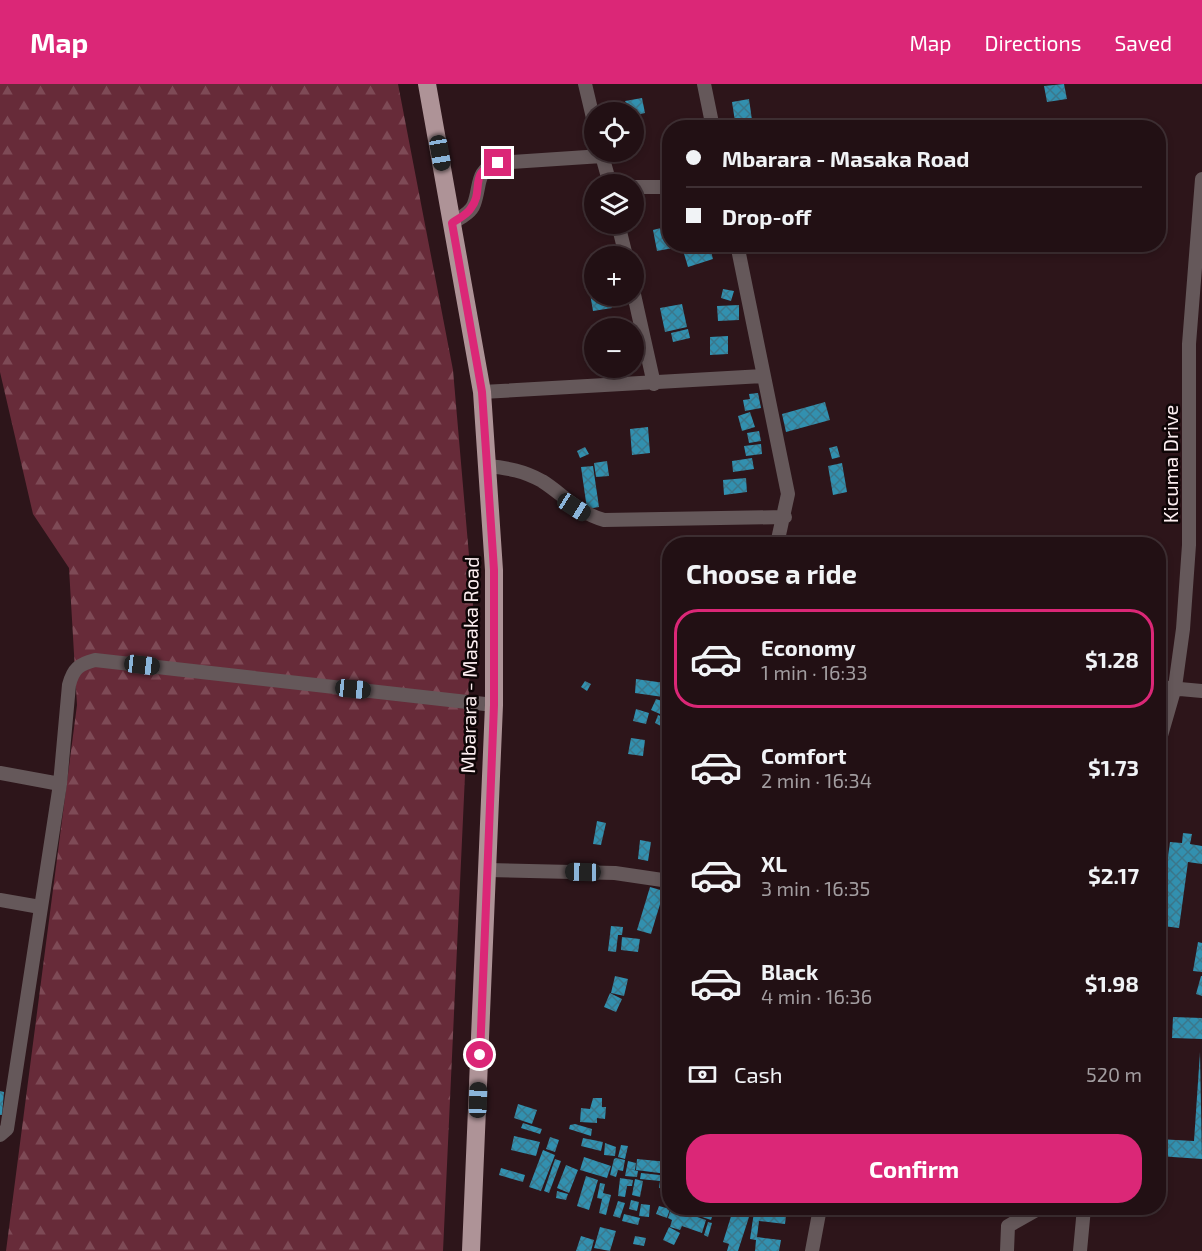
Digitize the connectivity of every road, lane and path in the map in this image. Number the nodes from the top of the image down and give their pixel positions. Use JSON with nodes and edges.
{"nodes":[{"id":1,"x":427,"y":84,"type":"edge"},
{"id":2,"x":585,"y":84,"type":"edge"},
{"id":3,"x":704,"y":84,"type":"edge"},
{"id":4,"x":589,"y":102,"type":"edge"},
{"id":5,"x":711,"y":120,"type":"edge"},
{"id":6,"x":584,"y":156,"type":"edge"},
{"id":7,"x":1202,"y":179,"type":"edge"},
{"id":8,"x":644,"y":187,"type":"edge"},
{"id":9,"x":662,"y":187,"type":"edge"},
{"id":10,"x":452,"y":223,"type":"junction"},
{"id":11,"x":739,"y":252,"type":"edge"},
{"id":12,"x":637,"y":306,"type":"edge"},
{"id":13,"x":763,"y":376,"type":"junction"},
{"id":14,"x":654,"y":384,"type":"junction"},
{"id":15,"x":482,"y":392,"type":"junction"},
{"id":16,"x":488,"y":466,"type":"junction"},
{"id":17,"x":785,"y":517,"type":"junction"},
{"id":18,"x":779,"y":537,"type":"edge"},
{"id":19,"x":1166,"y":687,"type":"edge"},
{"id":20,"x":1175,"y":687,"type":"junction"},
{"id":21,"x":1202,"y":691,"type":"edge"},
{"id":22,"x":494,"y":705,"type":"junction"},
{"id":23,"x":1166,"y":718,"type":"edge"},
{"id":24,"x":0,"y":773,"type":"edge"},
{"id":25,"x":60,"y":784,"type":"junction"},
{"id":26,"x":487,"y":870,"type":"junction"},
{"id":27,"x":662,"y":880,"type":"edge"},
{"id":28,"x":0,"y":900,"type":"edge"},
{"id":29,"x":40,"y":907,"type":"junction"},
{"id":30,"x":0,"y":1135,"type":"edge"},
{"id":31,"x":819,"y":1215,"type":"edge"},
{"id":32,"x":1028,"y":1215,"type":"edge"},
{"id":33,"x":1083,"y":1215,"type":"edge"},
{"id":34,"x":471,"y":1251,"type":"edge"},
{"id":35,"x":812,"y":1251,"type":"edge"},
{"id":36,"x":1007,"y":1251,"type":"edge"},
{"id":37,"x":1080,"y":1251,"type":"edge"}],
"edges":[{"from":1,"to":10,"type":"main road","name":"Mbarara - Masaka Road"},
{"from":2,"to":4,"type":"street"},
{"from":3,"to":5,"type":"street"},
{"from":6,"to":10,"type":"street"},
{"from":7,"to":20,"type":"street","name":"Kicuma Drive"},
{"from":8,"to":9,"type":"street"},
{"from":10,"to":15,"type":"main road","name":"Mbarara - Masaka Road"},
{"from":11,"to":13,"type":"street"},
{"from":12,"to":14,"type":"street"},
{"from":13,"to":14,"type":"street"},
{"from":13,"to":17,"type":"street"},
{"from":14,"to":15,"type":"street"},
{"from":15,"to":16,"type":"main road","name":"Mbarara - Masaka Road"},
{"from":16,"to":17,"type":"street"},
{"from":16,"to":22,"type":"main road","name":"Mbarara - Masaka Road"},
{"from":17,"to":18,"type":"street"},
{"from":19,"to":20,"type":"street"},
{"from":20,"to":21,"type":"street"},
{"from":20,"to":23,"type":"street","name":"Kicuma Drive"},
{"from":22,"to":25,"type":"street"},
{"from":22,"to":26,"type":"main road","name":"Mbarara - Masaka Road"},
{"from":24,"to":25,"type":"street"},
{"from":25,"to":29,"type":"street"},
{"from":26,"to":27,"type":"street"},
{"from":26,"to":34,"type":"main road","name":"Mbarara - Masaka Road"},
{"from":28,"to":29,"type":"street"},
{"from":29,"to":30,"type":"street"},
{"from":31,"to":35,"type":"street"},
{"from":32,"to":36,"type":"street"},
{"from":33,"to":37,"type":"street"}]}
